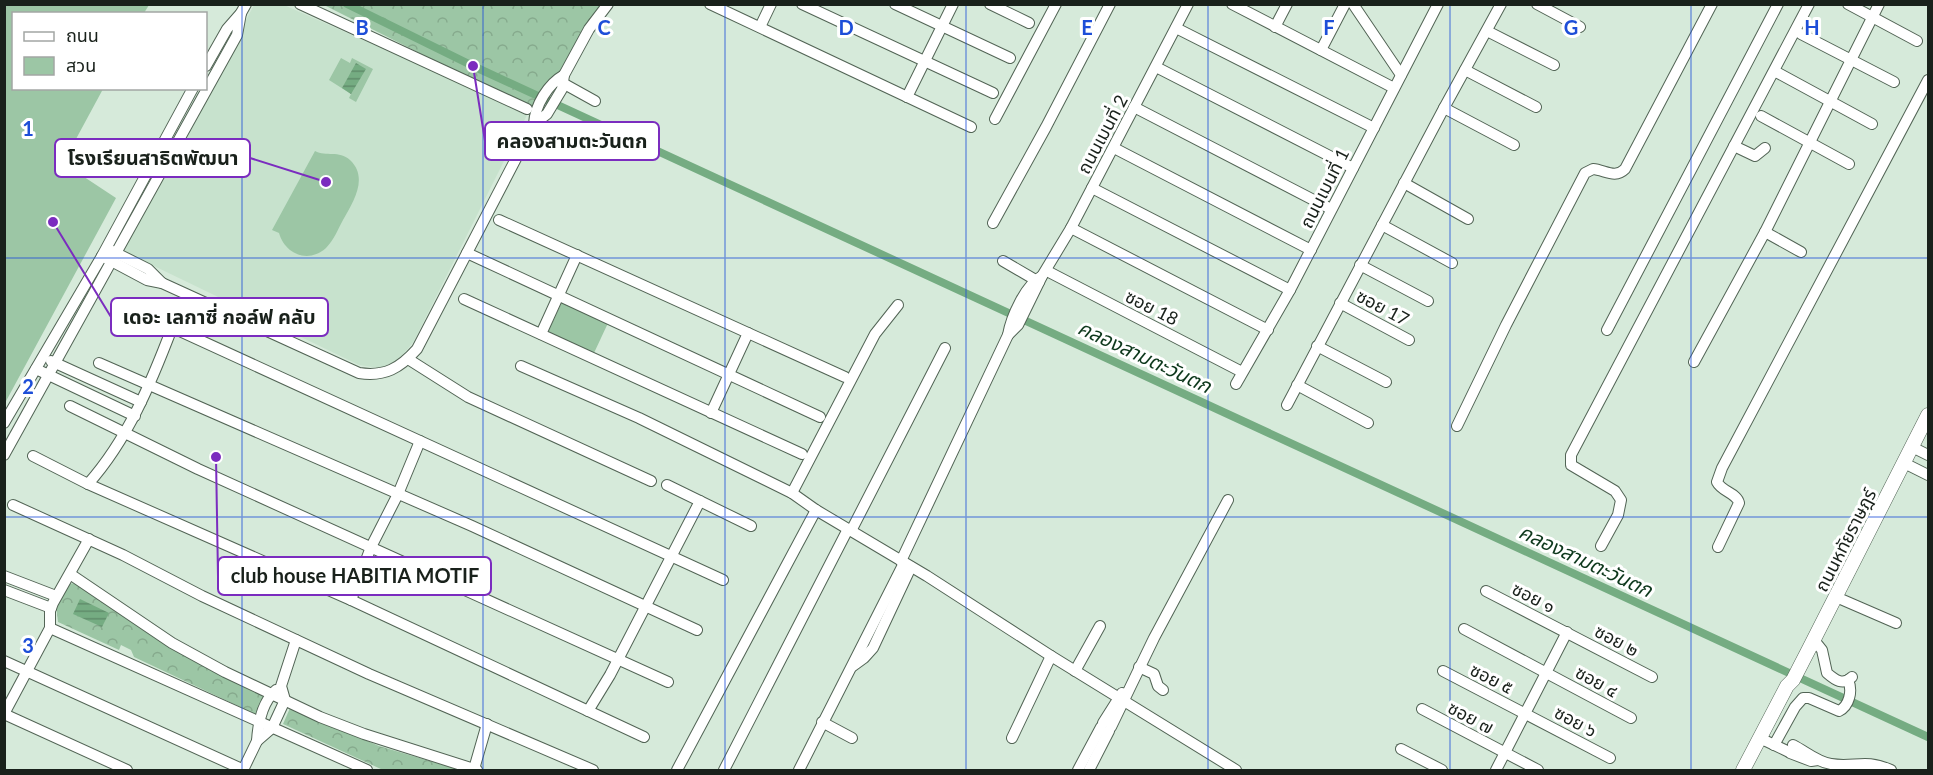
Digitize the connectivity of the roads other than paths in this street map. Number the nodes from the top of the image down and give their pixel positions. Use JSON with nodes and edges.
{"nodes":[{"id":1,"x":300,"y":4,"type":"edge"},
{"id":2,"x":608,"y":4,"type":"edge"},
{"id":3,"x":710,"y":4,"type":"edge"},
{"id":4,"x":771,"y":4,"type":"edge"},
{"id":5,"x":802,"y":4,"type":"edge"},
{"id":6,"x":895,"y":4,"type":"edge"},
{"id":7,"x":953,"y":4,"type":"edge"},
{"id":8,"x":990,"y":4,"type":"edge"},
{"id":9,"x":1056,"y":4,"type":"edge"},
{"id":10,"x":1110,"y":4,"type":"edge"},
{"id":11,"x":1188,"y":4,"type":"edge"},
{"id":12,"x":1232,"y":4,"type":"edge"},
{"id":13,"x":1287,"y":4,"type":"edge"},
{"id":14,"x":1345,"y":4,"type":"edge"},
{"id":15,"x":1353,"y":4,"type":"edge"},
{"id":16,"x":1438,"y":4,"type":"edge"},
{"id":17,"x":1501,"y":4,"type":"edge"},
{"id":18,"x":1537,"y":4,"type":"edge"},
{"id":19,"x":1712,"y":4,"type":"edge"},
{"id":20,"x":1778,"y":4,"type":"edge"},
{"id":21,"x":1809,"y":4,"type":"edge"},
{"id":22,"x":1848,"y":4,"type":"edge"},
{"id":23,"x":1879,"y":4,"type":"edge"},
{"id":24,"x":243,"y":9,"type":"edge"},
{"id":25,"x":1872,"y":18,"type":"junction"},
{"id":26,"x":1029,"y":23,"type":"dead end"},
{"id":27,"x":941,"y":26,"type":"junction"},
{"id":28,"x":760,"y":27,"type":"junction"},
{"id":29,"x":1275,"y":27,"type":"junction"},
{"id":30,"x":1580,"y":27,"type":"dead end"},
{"id":31,"x":1176,"y":28,"type":"junction"},
{"id":32,"x":1487,"y":31,"type":"junction"},
{"id":33,"x":1801,"y":33,"type":"dead end"},
{"id":34,"x":1917,"y":42,"type":"dead end"},
{"id":35,"x":1321,"y":50,"type":"junction"},
{"id":36,"x":1010,"y":58,"type":"dead end"},
{"id":37,"x":1850,"y":59,"type":"junction"},
{"id":38,"x":924,"y":62,"type":"junction"},
{"id":39,"x":207,"y":64,"type":"edge"},
{"id":40,"x":1554,"y":65,"type":"dead end"},
{"id":41,"x":1156,"y":67,"type":"junction"},
{"id":42,"x":1465,"y":70,"type":"junction"},
{"id":43,"x":1778,"y":73,"type":"dead end"},
{"id":44,"x":1401,"y":75,"type":"junction"},
{"id":45,"x":1929,"y":80,"type":"edge"},
{"id":46,"x":559,"y":82,"type":"junction"},
{"id":47,"x":1894,"y":82,"type":"dead end"},
{"id":48,"x":207,"y":87,"type":"edge"},
{"id":49,"x":1394,"y":88,"type":"junction"},
{"id":50,"x":192,"y":90,"type":"edge"},
{"id":51,"x":205,"y":90,"type":"edge"},
{"id":52,"x":993,"y":93,"type":"dead end"},
{"id":53,"x":907,"y":97,"type":"junction"},
{"id":54,"x":1830,"y":100,"type":"junction"},
{"id":55,"x":595,"y":101,"type":"dead end"},
{"id":56,"x":1536,"y":106,"type":"dead end"},
{"id":57,"x":1134,"y":107,"type":"junction"},
{"id":58,"x":1444,"y":108,"type":"junction"},
{"id":59,"x":531,"y":110,"type":"junction"},
{"id":60,"x":1761,"y":116,"type":"dead end"},
{"id":61,"x":995,"y":119,"type":"dead end"},
{"id":62,"x":534,"y":124,"type":"junction"},
{"id":63,"x":1872,"y":124,"type":"dead end"},
{"id":64,"x":971,"y":127,"type":"dead end"},
{"id":65,"x":1374,"y":128,"type":"junction"},
{"id":66,"x":1809,"y":142,"type":"junction"},
{"id":67,"x":1514,"y":145,"type":"dead end"},
{"id":68,"x":1734,"y":146,"type":"junction"},
{"id":69,"x":1113,"y":148,"type":"junction"},
{"id":70,"x":1766,"y":148,"type":"dead end"},
{"id":71,"x":1850,"y":164,"type":"dead end"},
{"id":72,"x":1353,"y":168,"type":"junction"},
{"id":73,"x":1404,"y":183,"type":"junction"},
{"id":74,"x":1092,"y":188,"type":"junction"},
{"id":75,"x":1332,"y":209,"type":"junction"},
{"id":76,"x":1468,"y":219,"type":"dead end"},
{"id":77,"x":499,"y":220,"type":"dead end"},
{"id":78,"x":993,"y":223,"type":"dead end"},
{"id":79,"x":1382,"y":225,"type":"junction"},
{"id":80,"x":1071,"y":228,"type":"junction"},
{"id":81,"x":1765,"y":232,"type":"junction"},
{"id":82,"x":1311,"y":250,"type":"junction"},
{"id":83,"x":1801,"y":252,"type":"dead end"},
{"id":84,"x":467,"y":253,"type":"junction"},
{"id":85,"x":109,"y":255,"type":"junction"},
{"id":86,"x":576,"y":255,"type":"junction"},
{"id":87,"x":1003,"y":261,"type":"dead end"},
{"id":88,"x":1452,"y":263,"type":"dead end"},
{"id":89,"x":1360,"y":265,"type":"junction"},
{"id":90,"x":1041,"y":277,"type":"junction"},
{"id":91,"x":1290,"y":290,"type":"junction"},
{"id":92,"x":559,"y":295,"type":"junction"},
{"id":93,"x":464,"y":299,"type":"dead end"},
{"id":94,"x":1428,"y":301,"type":"dead end"},
{"id":95,"x":1340,"y":303,"type":"junction"},
{"id":96,"x":123,"y":305,"type":"dead end"},
{"id":97,"x":898,"y":305,"type":"dead end"},
{"id":98,"x":172,"y":328,"type":"junction"},
{"id":99,"x":1268,"y":330,"type":"junction"},
{"id":100,"x":1607,"y":330,"type":"dead end"},
{"id":101,"x":748,"y":333,"type":"junction"},
{"id":102,"x":541,"y":334,"type":"junction"},
{"id":103,"x":1409,"y":340,"type":"dead end"},
{"id":104,"x":1317,"y":346,"type":"junction"},
{"id":105,"x":945,"y":348,"type":"dead end"},
{"id":106,"x":42,"y":357,"type":"junction"},
{"id":107,"x":408,"y":359,"type":"junction"},
{"id":108,"x":1694,"y":362,"type":"dead end"},
{"id":109,"x":99,"y":363,"type":"dead end"},
{"id":110,"x":56,"y":364,"type":"junction"},
{"id":111,"x":520,"y":366,"type":"dead end"},
{"id":112,"x":36,"y":369,"type":"junction"},
{"id":113,"x":1242,"y":372,"type":"junction"},
{"id":114,"x":729,"y":374,"type":"junction"},
{"id":115,"x":49,"y":376,"type":"junction"},
{"id":116,"x":845,"y":377,"type":"dead end"},
{"id":117,"x":1386,"y":382,"type":"dead end"},
{"id":118,"x":151,"y":384,"type":"junction"},
{"id":119,"x":1236,"y":384,"type":"dead end"},
{"id":120,"x":1297,"y":385,"type":"junction"},
{"id":121,"x":141,"y":402,"type":"junction"},
{"id":122,"x":1287,"y":405,"type":"dead end"},
{"id":123,"x":70,"y":406,"type":"dead end"},
{"id":124,"x":711,"y":413,"type":"junction"},
{"id":125,"x":1929,"y":415,"type":"edge"},
{"id":126,"x":135,"y":416,"type":"junction"},
{"id":127,"x":820,"y":417,"type":"dead end"},
{"id":128,"x":4,"y":423,"type":"edge"},
{"id":129,"x":1368,"y":423,"type":"dead end"},
{"id":130,"x":1457,"y":426,"type":"dead end"},
{"id":131,"x":124,"y":433,"type":"junction"},
{"id":132,"x":420,"y":441,"type":"junction"},
{"id":133,"x":1912,"y":447,"type":"junction"},
{"id":134,"x":4,"y":454,"type":"edge"},
{"id":135,"x":802,"y":454,"type":"dead end"},
{"id":136,"x":1929,"y":455,"type":"edge"},
{"id":137,"x":33,"y":456,"type":"dead end"},
{"id":138,"x":1904,"y":463,"type":"junction"},
{"id":139,"x":1929,"y":475,"type":"edge"},
{"id":140,"x":651,"y":481,"type":"dead end"},
{"id":141,"x":88,"y":484,"type":"junction"},
{"id":142,"x":667,"y":485,"type":"dead end"},
{"id":143,"x":792,"y":493,"type":"junction"},
{"id":144,"x":398,"y":494,"type":"junction"},
{"id":145,"x":1228,"y":500,"type":"dead end"},
{"id":146,"x":700,"y":501,"type":"junction"},
{"id":147,"x":13,"y":505,"type":"dead end"},
{"id":148,"x":816,"y":510,"type":"junction"},
{"id":149,"x":751,"y":526,"type":"dead end"},
{"id":150,"x":850,"y":530,"type":"junction"},
{"id":151,"x":89,"y":539,"type":"junction"},
{"id":152,"x":1601,"y":546,"type":"dead end"},
{"id":153,"x":371,"y":547,"type":"junction"},
{"id":154,"x":1718,"y":547,"type":"dead end"},
{"id":155,"x":671,"y":555,"type":"junction"},
{"id":156,"x":905,"y":564,"type":"junction"},
{"id":157,"x":70,"y":574,"type":"junction"},
{"id":158,"x":723,"y":580,"type":"dead end"},
{"id":159,"x":5,"y":583,"type":"edge"},
{"id":160,"x":1486,"y":591,"type":"dead end"},
{"id":161,"x":56,"y":596,"type":"junction"},
{"id":162,"x":1836,"y":597,"type":"junction"},
{"id":163,"x":351,"y":600,"type":"junction"},
{"id":164,"x":644,"y":605,"type":"junction"},
{"id":165,"x":51,"y":608,"type":"junction"},
{"id":166,"x":1896,"y":623,"type":"dead end"},
{"id":167,"x":1100,"y":626,"type":"dead end"},
{"id":168,"x":50,"y":628,"type":"junction"},
{"id":169,"x":1464,"y":629,"type":"dead end"},
{"id":170,"x":697,"y":630,"type":"dead end"},
{"id":171,"x":1567,"y":632,"type":"junction"},
{"id":172,"x":296,"y":640,"type":"junction"},
{"id":173,"x":1814,"y":640,"type":"junction"},
{"id":174,"x":1051,"y":656,"type":"junction"},
{"id":175,"x":617,"y":659,"type":"junction"},
{"id":176,"x":4,"y":661,"type":"edge"},
{"id":177,"x":1139,"y":667,"type":"junction"},
{"id":178,"x":28,"y":671,"type":"junction"},
{"id":179,"x":1075,"y":671,"type":"junction"},
{"id":180,"x":1443,"y":671,"type":"dead end"},
{"id":181,"x":1548,"y":672,"type":"junction"},
{"id":182,"x":1652,"y":677,"type":"dead end"},
{"id":183,"x":668,"y":682,"type":"dead end"},
{"id":184,"x":281,"y":686,"type":"junction"},
{"id":185,"x":1163,"y":690,"type":"dead end"},
{"id":186,"x":272,"y":694,"type":"junction"},
{"id":187,"x":1121,"y":699,"type":"junction"},
{"id":188,"x":285,"y":700,"type":"junction"},
{"id":189,"x":1779,"y":708,"type":"junction"},
{"id":190,"x":1422,"y":709,"type":"dead end"},
{"id":191,"x":588,"y":711,"type":"junction"},
{"id":192,"x":1527,"y":714,"type":"junction"},
{"id":193,"x":1631,"y":718,"type":"dead end"},
{"id":194,"x":258,"y":722,"type":"junction"},
{"id":195,"x":822,"y":722,"type":"junction"},
{"id":196,"x":487,"y":724,"type":"junction"},
{"id":197,"x":1106,"y":727,"type":"junction"},
{"id":198,"x":272,"y":728,"type":"junction"},
{"id":199,"x":644,"y":737,"type":"dead end"},
{"id":200,"x":852,"y":738,"type":"dead end"},
{"id":201,"x":1012,"y":738,"type":"dead end"},
{"id":202,"x":1772,"y":740,"type":"junction"},
{"id":203,"x":257,"y":741,"type":"junction"},
{"id":204,"x":1401,"y":749,"type":"dead end"},
{"id":205,"x":1505,"y":754,"type":"junction"},
{"id":206,"x":1610,"y":758,"type":"dead end"},
{"id":207,"x":244,"y":770,"type":"edge"},
{"id":208,"x":475,"y":770,"type":"edge"},
{"id":209,"x":127,"y":771,"type":"edge"},
{"id":210,"x":367,"y":771,"type":"edge"},
{"id":211,"x":593,"y":771,"type":"edge"},
{"id":212,"x":677,"y":771,"type":"edge"},
{"id":213,"x":724,"y":771,"type":"edge"},
{"id":214,"x":799,"y":771,"type":"edge"},
{"id":215,"x":1078,"y":771,"type":"edge"},
{"id":216,"x":1089,"y":771,"type":"edge"},
{"id":217,"x":1236,"y":771,"type":"edge"},
{"id":218,"x":1442,"y":771,"type":"edge"},
{"id":219,"x":1496,"y":771,"type":"edge"},
{"id":220,"x":1538,"y":771,"type":"edge"},
{"id":221,"x":1743,"y":771,"type":"edge"},
{"id":222,"x":1753,"y":771,"type":"edge"},
{"id":223,"x":1891,"y":771,"type":"edge"}],
"edges":[{"from":1,"to":59,"type":"street"},
{"from":2,"to":46,"type":"street"},
{"from":3,"to":28,"type":"street"},
{"from":4,"to":28,"type":"street"},
{"from":5,"to":38,"type":"street"},
{"from":6,"to":27,"type":"street"},
{"from":7,"to":27,"type":"street"},
{"from":8,"to":26,"type":"street"},
{"from":9,"to":61,"type":"street"},
{"from":10,"to":78,"type":"street"},
{"from":11,"to":31,"type":"street","name":"ถนนเมนที่ 2"},
{"from":12,"to":29,"type":"street"},
{"from":13,"to":29,"type":"street"},
{"from":14,"to":35,"type":"street"},
{"from":15,"to":44,"type":"street"},
{"from":16,"to":44,"type":"street","name":"ถนนเมนที่ 1"},
{"from":17,"to":32,"type":"street"},
{"from":18,"to":30,"type":"street"},
{"from":19,"to":130,"type":"street"},
{"from":20,"to":100,"type":"street"},
{"from":21,"to":68,"type":"street"},
{"from":22,"to":25,"type":"street"},
{"from":23,"to":25,"type":"street"},
{"from":24,"to":39,"type":"street"},
{"from":24,"to":48,"type":"street"},
{"from":25,"to":34,"type":"street"},
{"from":25,"to":37,"type":"street"},
{"from":27,"to":36,"type":"street"},
{"from":27,"to":38,"type":"street"},
{"from":28,"to":53,"type":"street"},
{"from":29,"to":35,"type":"street"},
{"from":31,"to":41,"type":"street","name":"ถนนเมนที่ 2"},
{"from":31,"to":65,"type":"street"},
{"from":32,"to":40,"type":"street"},
{"from":32,"to":42,"type":"street"},
{"from":33,"to":37,"type":"street"},
{"from":35,"to":49,"type":"street"},
{"from":37,"to":47,"type":"street"},
{"from":37,"to":54,"type":"street"},
{"from":38,"to":52,"type":"street"},
{"from":38,"to":53,"type":"street"},
{"from":41,"to":57,"type":"street","name":"ถนนเมนที่ 2"},
{"from":41,"to":72,"type":"street"},
{"from":42,"to":56,"type":"street"},
{"from":42,"to":58,"type":"street"},
{"from":43,"to":54,"type":"street"},
{"from":44,"to":49,"type":"street","name":"ถนนเมนที่ 1"},
{"from":45,"to":154,"type":"street"},
{"from":46,"to":55,"type":"street"},
{"from":46,"to":59,"type":"street"},
{"from":46,"to":62,"type":"street"},
{"from":49,"to":65,"type":"street","name":"ถนนเมนที่ 1"},
{"from":50,"to":85,"type":"street"},
{"from":51,"to":85,"type":"street"},
{"from":53,"to":64,"type":"street"},
{"from":54,"to":63,"type":"street"},
{"from":54,"to":66,"type":"street"},
{"from":57,"to":69,"type":"street","name":"ถนนเมนที่ 2"},
{"from":57,"to":75,"type":"street"},
{"from":58,"to":67,"type":"street"},
{"from":58,"to":73,"type":"street"},
{"from":59,"to":62,"type":"street"},
{"from":60,"to":66,"type":"street"},
{"from":62,"to":84,"type":"street"},
{"from":65,"to":72,"type":"street","name":"ถนนเมนที่ 1"},
{"from":66,"to":71,"type":"street"},
{"from":66,"to":81,"type":"street"},
{"from":68,"to":70,"type":"street"},
{"from":68,"to":152,"type":"street"},
{"from":69,"to":74,"type":"street","name":"ถนนเมนที่ 2"},
{"from":69,"to":82,"type":"street"},
{"from":72,"to":75,"type":"street","name":"ถนนเมนที่ 1"},
{"from":73,"to":76,"type":"street"},
{"from":73,"to":79,"type":"street"},
{"from":74,"to":80,"type":"street","name":"ถนนเมนที่ 2"},
{"from":74,"to":91,"type":"street"},
{"from":75,"to":82,"type":"street","name":"ถนนเมนที่ 1"},
{"from":77,"to":86,"type":"street"},
{"from":79,"to":88,"type":"street"},
{"from":79,"to":89,"type":"street"},
{"from":80,"to":90,"type":"street","name":"ถนนเมนที่ 2"},
{"from":80,"to":99,"type":"street"},
{"from":81,"to":83,"type":"street"},
{"from":81,"to":108,"type":"street"},
{"from":82,"to":91,"type":"street","name":"ถนนเมนที่ 1"},
{"from":84,"to":92,"type":"street"},
{"from":84,"to":107,"type":"street"},
{"from":85,"to":106,"type":"street"},
{"from":85,"to":107,"type":"street"},
{"from":85,"to":110,"type":"street"},
{"from":86,"to":92,"type":"street"},
{"from":86,"to":101,"type":"street"},
{"from":87,"to":90,"type":"street","name":"ซอย 18"},
{"from":89,"to":94,"type":"street"},
{"from":89,"to":95,"type":"street"},
{"from":90,"to":113,"type":"street","name":"ซอย 18"},
{"from":90,"to":156,"type":"street","name":"ถนนเมนที่ 2"},
{"from":91,"to":99,"type":"street","name":"ถนนเมนที่ 1"},
{"from":92,"to":102,"type":"street"},
{"from":92,"to":114,"type":"street"},
{"from":93,"to":102,"type":"street"},
{"from":95,"to":103,"type":"street","name":"ซอย 17"},
{"from":95,"to":104,"type":"street"},
{"from":96,"to":98,"type":"street"},
{"from":97,"to":143,"type":"street"},
{"from":98,"to":118,"type":"street"},
{"from":98,"to":132,"type":"street"},
{"from":99,"to":113,"type":"street","name":"ถนนเมนที่ 1"},
{"from":101,"to":114,"type":"street"},
{"from":101,"to":116,"type":"street"},
{"from":102,"to":124,"type":"street"},
{"from":104,"to":117,"type":"street"},
{"from":104,"to":120,"type":"street"},
{"from":105,"to":150,"type":"street"},
{"from":106,"to":110,"type":"street"},
{"from":106,"to":112,"type":"street"},
{"from":107,"to":140,"type":"street"},
{"from":109,"to":118,"type":"street"},
{"from":110,"to":115,"type":"street"},
{"from":110,"to":121,"type":"street"},
{"from":111,"to":143,"type":"street"},
{"from":112,"to":115,"type":"street"},
{"from":112,"to":128,"type":"street"},
{"from":113,"to":119,"type":"street","name":"ถนนเมนที่ 1"},
{"from":114,"to":124,"type":"street"},
{"from":114,"to":127,"type":"street"},
{"from":115,"to":126,"type":"street"},
{"from":115,"to":134,"type":"street"},
{"from":118,"to":121,"type":"street"},
{"from":118,"to":144,"type":"street"},
{"from":120,"to":122,"type":"street"},
{"from":120,"to":129,"type":"street"},
{"from":121,"to":126,"type":"street"},
{"from":123,"to":131,"type":"street"},
{"from":124,"to":135,"type":"street"},
{"from":125,"to":133,"type":"main road","name":"ถนนหทัยราษฎร์"},
{"from":126,"to":131,"type":"street"},
{"from":131,"to":141,"type":"street"},
{"from":131,"to":153,"type":"street"},
{"from":132,"to":144,"type":"street"},
{"from":132,"to":155,"type":"street"},
{"from":133,"to":136,"type":"street"},
{"from":133,"to":138,"type":"main road","name":"ถนนหทัยราษฎร์"},
{"from":137,"to":141,"type":"street"},
{"from":138,"to":139,"type":"street"},
{"from":138,"to":162,"type":"main road","name":"ถนนหทัยราษฎร์"},
{"from":141,"to":163,"type":"street"},
{"from":142,"to":146,"type":"street"},
{"from":143,"to":148,"type":"street"},
{"from":144,"to":153,"type":"street"},
{"from":144,"to":164,"type":"street"},
{"from":145,"to":177,"type":"street"},
{"from":146,"to":149,"type":"street"},
{"from":146,"to":155,"type":"street"},
{"from":147,"to":151,"type":"street"},
{"from":148,"to":150,"type":"street"},
{"from":148,"to":212,"type":"street"},
{"from":150,"to":156,"type":"street"},
{"from":150,"to":213,"type":"street"},
{"from":151,"to":157,"type":"street"},
{"from":151,"to":172,"type":"street"},
{"from":153,"to":163,"type":"street"},
{"from":153,"to":175,"type":"street"},
{"from":155,"to":158,"type":"street"},
{"from":155,"to":164,"type":"street"},
{"from":156,"to":174,"type":"street"},
{"from":156,"to":195,"type":"street","name":"ถนนเมนที่ 2"},
{"from":157,"to":161,"type":"street"},
{"from":157,"to":186,"type":"street"},
{"from":159,"to":161,"type":"street"},
{"from":159,"to":165,"type":"street"},
{"from":160,"to":171,"type":"street","name":"ซอย ๑"},
{"from":161,"to":165,"type":"street"},
{"from":162,"to":166,"type":"street"},
{"from":162,"to":173,"type":"main road","name":"ถนนหทัยราษฎร์"},
{"from":163,"to":191,"type":"street"},
{"from":164,"to":170,"type":"street"},
{"from":164,"to":175,"type":"street"},
{"from":165,"to":168,"type":"street"},
{"from":167,"to":179,"type":"street"},
{"from":168,"to":178,"type":"street"},
{"from":168,"to":194,"type":"street"},
{"from":169,"to":181,"type":"street","name":"ซอย ๔"},
{"from":171,"to":181,"type":"street"},
{"from":171,"to":182,"type":"street","name":"ซอย ๒"},
{"from":172,"to":184,"type":"street"},
{"from":172,"to":196,"type":"street"},
{"from":173,"to":189,"type":"main road","name":"ถนนหทัยราษฎร์"},
{"from":173,"to":202,"type":"street"},
{"from":174,"to":179,"type":"street"},
{"from":174,"to":201,"type":"street"},
{"from":175,"to":183,"type":"street"},
{"from":175,"to":191,"type":"street"},
{"from":176,"to":178,"type":"street"},
{"from":177,"to":185,"type":"street"},
{"from":177,"to":187,"type":"street"},
{"from":178,"to":207,"type":"street"},
{"from":178,"to":209,"type":"street"},
{"from":179,"to":187,"type":"street"},
{"from":180,"to":192,"type":"street","name":"ซอย ๕"},
{"from":181,"to":192,"type":"street"},
{"from":181,"to":193,"type":"street","name":"ซอย ๔"},
{"from":184,"to":186,"type":"street"},
{"from":184,"to":188,"type":"street"},
{"from":186,"to":188,"type":"street"},
{"from":186,"to":194,"type":"street"},
{"from":187,"to":197,"type":"street"},
{"from":187,"to":217,"type":"street"},
{"from":188,"to":198,"type":"street"},
{"from":188,"to":208,"type":"street"},
{"from":189,"to":202,"type":"main road","name":"ถนนหทัยราษฎร์"},
{"from":189,"to":221,"type":"main road","name":"ถนนหทัยราษฎร์"},
{"from":190,"to":205,"type":"street","name":"ซอย ๗"},
{"from":191,"to":199,"type":"street"},
{"from":192,"to":205,"type":"street"},
{"from":192,"to":206,"type":"street","name":"ซอย ๖"},
{"from":194,"to":198,"type":"street"},
{"from":194,"to":203,"type":"street"},
{"from":195,"to":200,"type":"street"},
{"from":195,"to":214,"type":"street"},
{"from":196,"to":208,"type":"street"},
{"from":196,"to":211,"type":"street"},
{"from":197,"to":215,"type":"street"},
{"from":197,"to":216,"type":"street"},
{"from":198,"to":203,"type":"street"},
{"from":198,"to":210,"type":"street"},
{"from":202,"to":222,"type":"main road","name":"ถนนหทัยราษฎร์"},
{"from":202,"to":223,"type":"street"},
{"from":203,"to":207,"type":"street"},
{"from":204,"to":218,"type":"street"},
{"from":205,"to":219,"type":"street"},
{"from":205,"to":220,"type":"street","name":"ซอย ๗"}]}
